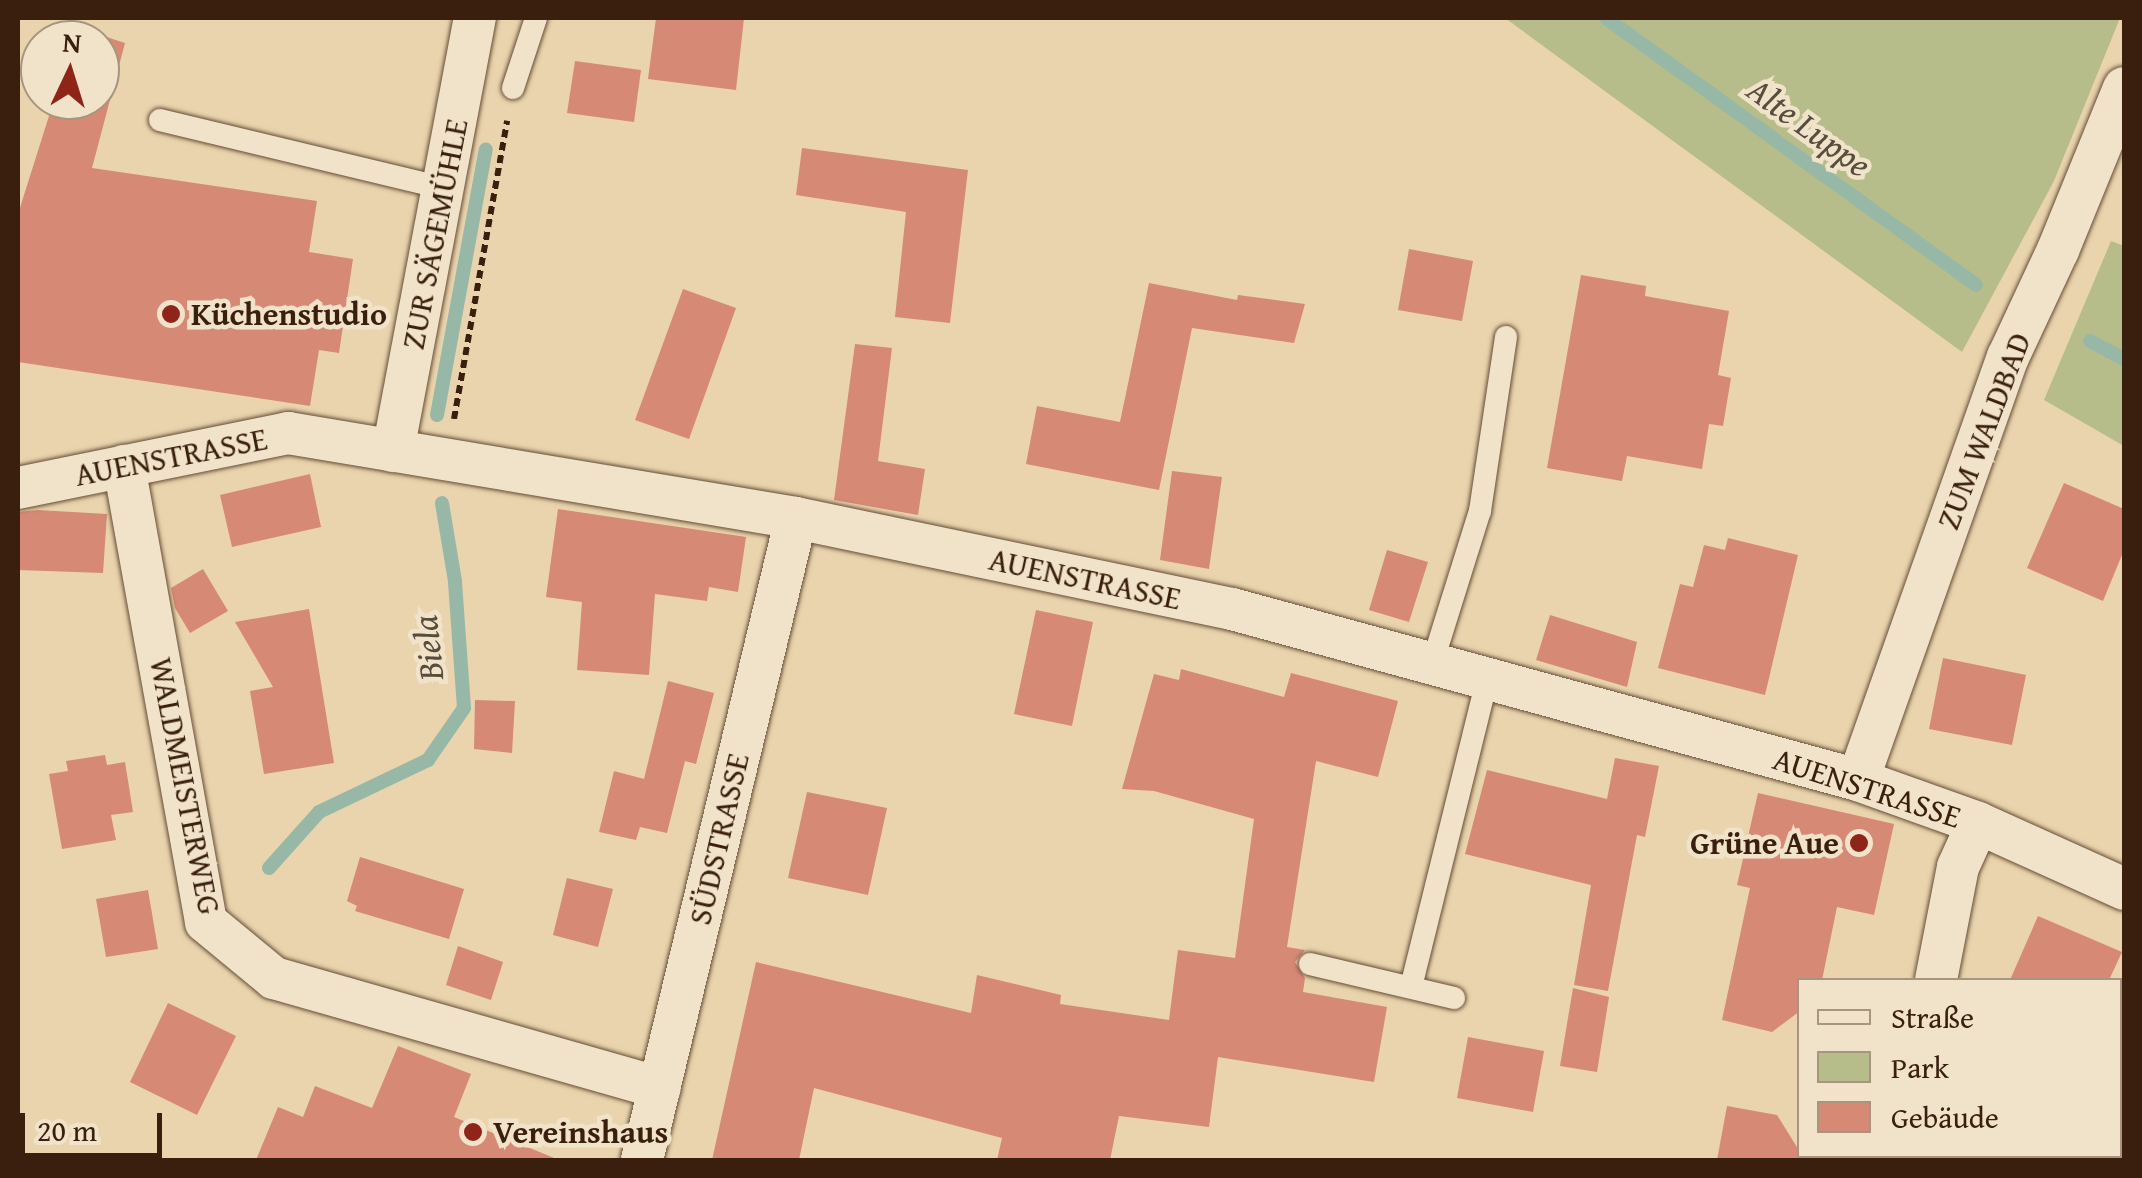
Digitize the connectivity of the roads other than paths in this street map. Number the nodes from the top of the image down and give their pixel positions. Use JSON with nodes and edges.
{"nodes":[{"id":1,"x":474,"y":18,"type":"edge"},
{"id":2,"x":536,"y":18,"type":"edge"},
{"id":3,"x":513,"y":88,"type":"road end"},
{"id":4,"x":2124,"y":88,"type":"edge"},
{"id":5,"x":160,"y":120,"type":"dead end"},
{"id":6,"x":444,"y":188,"type":"junction"},
{"id":7,"x":1506,"y":336,"type":"dead end"},
{"id":8,"x":393,"y":451,"type":"junction"},
{"id":9,"x":124,"y":466,"type":"junction"},
{"id":10,"x":18,"y":488,"type":"edge"},
{"id":11,"x":796,"y":518,"type":"junction"},
{"id":12,"x":1432,"y":664,"type":"junction"},
{"id":13,"x":1487,"y":679,"type":"junction"},
{"id":14,"x":1858,"y":780,"type":"junction"},
{"id":15,"x":1978,"y":823,"type":"junction"},
{"id":16,"x":2124,"y":889,"type":"edge"},
{"id":17,"x":1310,"y":964,"type":"dead end"},
{"id":18,"x":1936,"y":978,"type":"edge"},
{"id":19,"x":1412,"y":988,"type":"junction"},
{"id":20,"x":1454,"y":998,"type":"dead end"},
{"id":21,"x":660,"y":1088,"type":"junction"},
{"id":22,"x":642,"y":1160,"type":"edge"}],
"edges":[{"from":1,"to":6,"type":"street","name":"ZUR SÄGEMÜHLE"},
{"from":2,"to":3,"type":"lane"},
{"from":4,"to":14,"type":"street","name":"ZUM WALDBAD"},
{"from":5,"to":6,"type":"lane"},
{"from":6,"to":8,"type":"street","name":"ZUR SÄGEMÜHLE"},
{"from":7,"to":12,"type":"lane"},
{"from":8,"to":9,"type":"street","name":"AUENSTRASSE"},
{"from":8,"to":11,"type":"street","name":"AUENSTRASSE"},
{"from":9,"to":10,"type":"street","name":"AUENSTRASSE"},
{"from":9,"to":21,"type":"street","name":"WALDMEISTERWEG"},
{"from":11,"to":12,"type":"street","name":"AUENSTRASSE"},
{"from":11,"to":21,"type":"street","name":"SÜDSTRASSE"},
{"from":12,"to":13,"type":"street","name":"AUENSTRASSE"},
{"from":13,"to":14,"type":"street","name":"AUENSTRASSE"},
{"from":13,"to":19,"type":"lane"},
{"from":14,"to":15,"type":"street","name":"AUENSTRASSE"},
{"from":15,"to":16,"type":"street","name":"AUENSTRASSE"},
{"from":15,"to":18,"type":"street"},
{"from":17,"to":19,"type":"lane"},
{"from":19,"to":20,"type":"lane"},
{"from":21,"to":22,"type":"street","name":"SÜDSTRASSE"}]}
